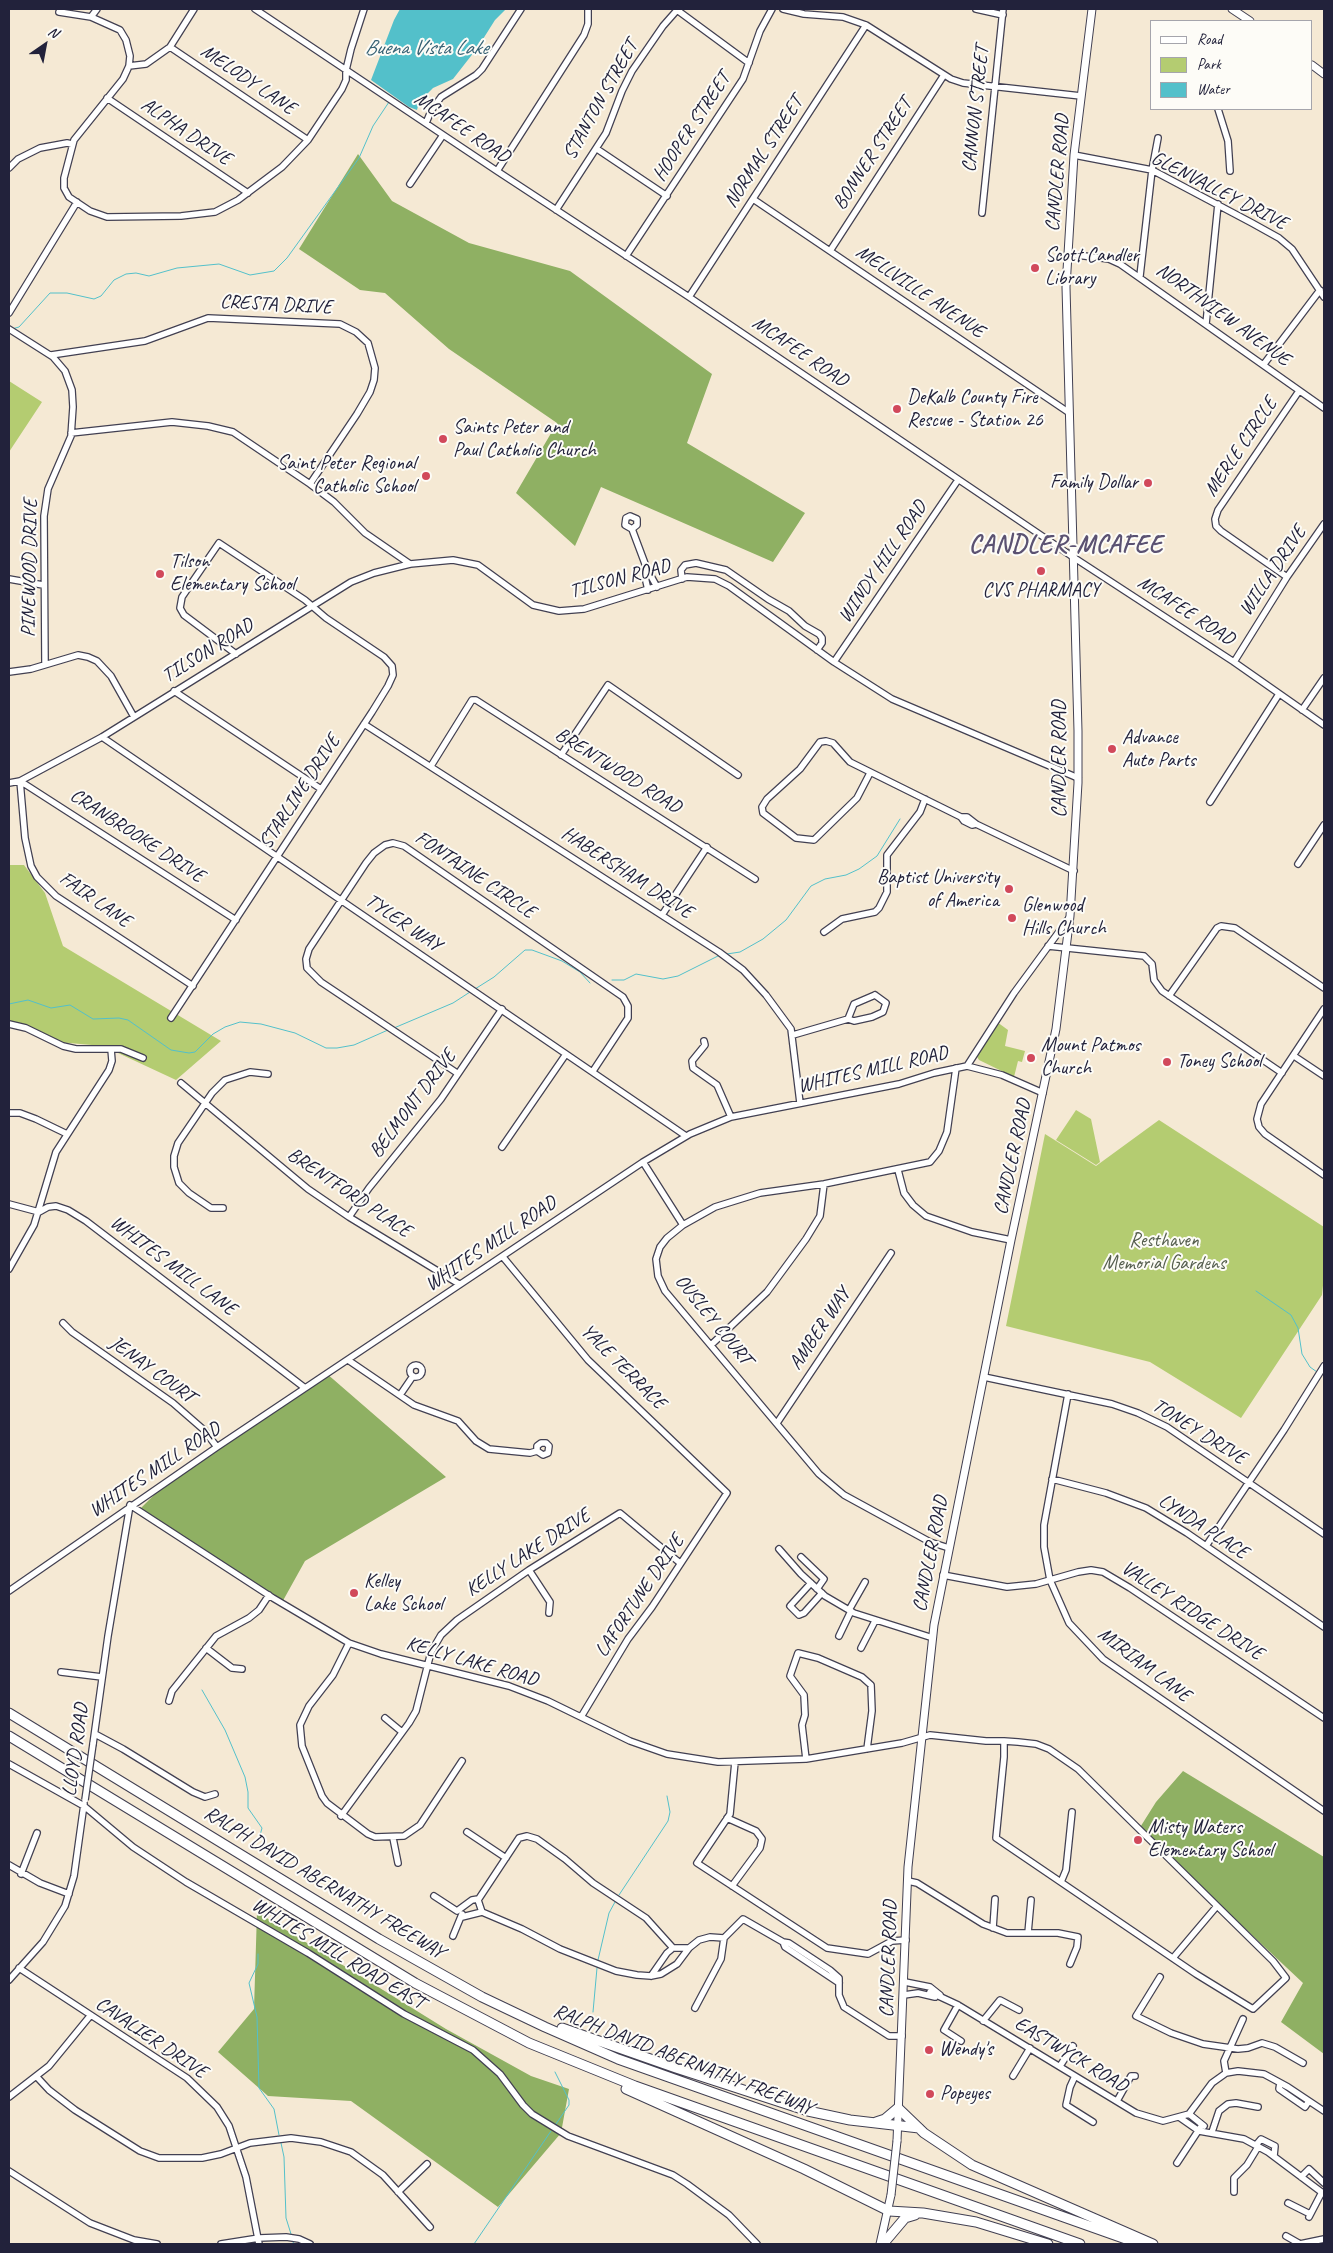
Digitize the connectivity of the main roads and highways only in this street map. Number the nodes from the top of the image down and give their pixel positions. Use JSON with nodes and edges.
{"nodes":[{"id":1,"x":1092,"y":9,"type":"edge"},
{"id":2,"x":1232,"y":9,"type":"edge"},
{"id":3,"x":1242,"y":19,"type":"edge"},
{"id":4,"x":1313,"y":66,"type":"edge"},
{"id":5,"x":1324,"y":74,"type":"edge"},
{"id":6,"x":9,"y":1713,"type":"edge"},
{"id":7,"x":9,"y":1736,"type":"edge"},
{"id":8,"x":482,"y":1997,"type":"junction"},
{"id":9,"x":551,"y":2053,"type":"junction"},
{"id":10,"x":898,"y":2108,"type":"junction"},
{"id":11,"x":874,"y":2123,"type":"junction"},
{"id":12,"x":897,"y":2126,"type":"junction"},
{"id":13,"x":919,"y":2128,"type":"junction"},
{"id":14,"x":889,"y":2211,"type":"junction"},
{"id":15,"x":923,"y":2213,"type":"junction"},
{"id":16,"x":882,"y":2244,"type":"edge"},
{"id":17,"x":1048,"y":2244,"type":"edge"},
{"id":18,"x":1080,"y":2244,"type":"edge"},
{"id":19,"x":1140,"y":2244,"type":"edge"},
{"id":20,"x":1152,"y":2244,"type":"edge"}],
"edges":[{"from":1,"to":10,"type":"main road","name":"CANDLER ROAD"},
{"from":2,"to":3,"type":"main road"},
{"from":4,"to":5,"type":"main road"},
{"from":6,"to":8,"type":"highway","name":"RALPH DAVID ABERNATHY FREEWAY"},
{"from":7,"to":9,"type":"highway","name":"RALPH DAVID ABERNATHY FREEWAY"},
{"from":8,"to":11,"type":"highway"},
{"from":8,"to":19,"type":"highway","name":"RALPH DAVID ABERNATHY FREEWAY"},
{"from":9,"to":14,"type":"highway"},
{"from":9,"to":18,"type":"highway","name":"RALPH DAVID ABERNATHY FREEWAY"},
{"from":10,"to":11,"type":"highway"},
{"from":10,"to":12,"type":"main road","name":"CANDLER ROAD"},
{"from":10,"to":13,"type":"highway"},
{"from":11,"to":12,"type":"highway"},
{"from":12,"to":13,"type":"highway"},
{"from":12,"to":14,"type":"main road","name":"CANDLER ROAD","bridge":true},
{"from":13,"to":20,"type":"highway"},
{"from":14,"to":15,"type":"highway"},
{"from":14,"to":16,"type":"main road","name":"CANDLER ROAD"},
{"from":15,"to":16,"type":"highway"},
{"from":15,"to":17,"type":"highway"}]}
